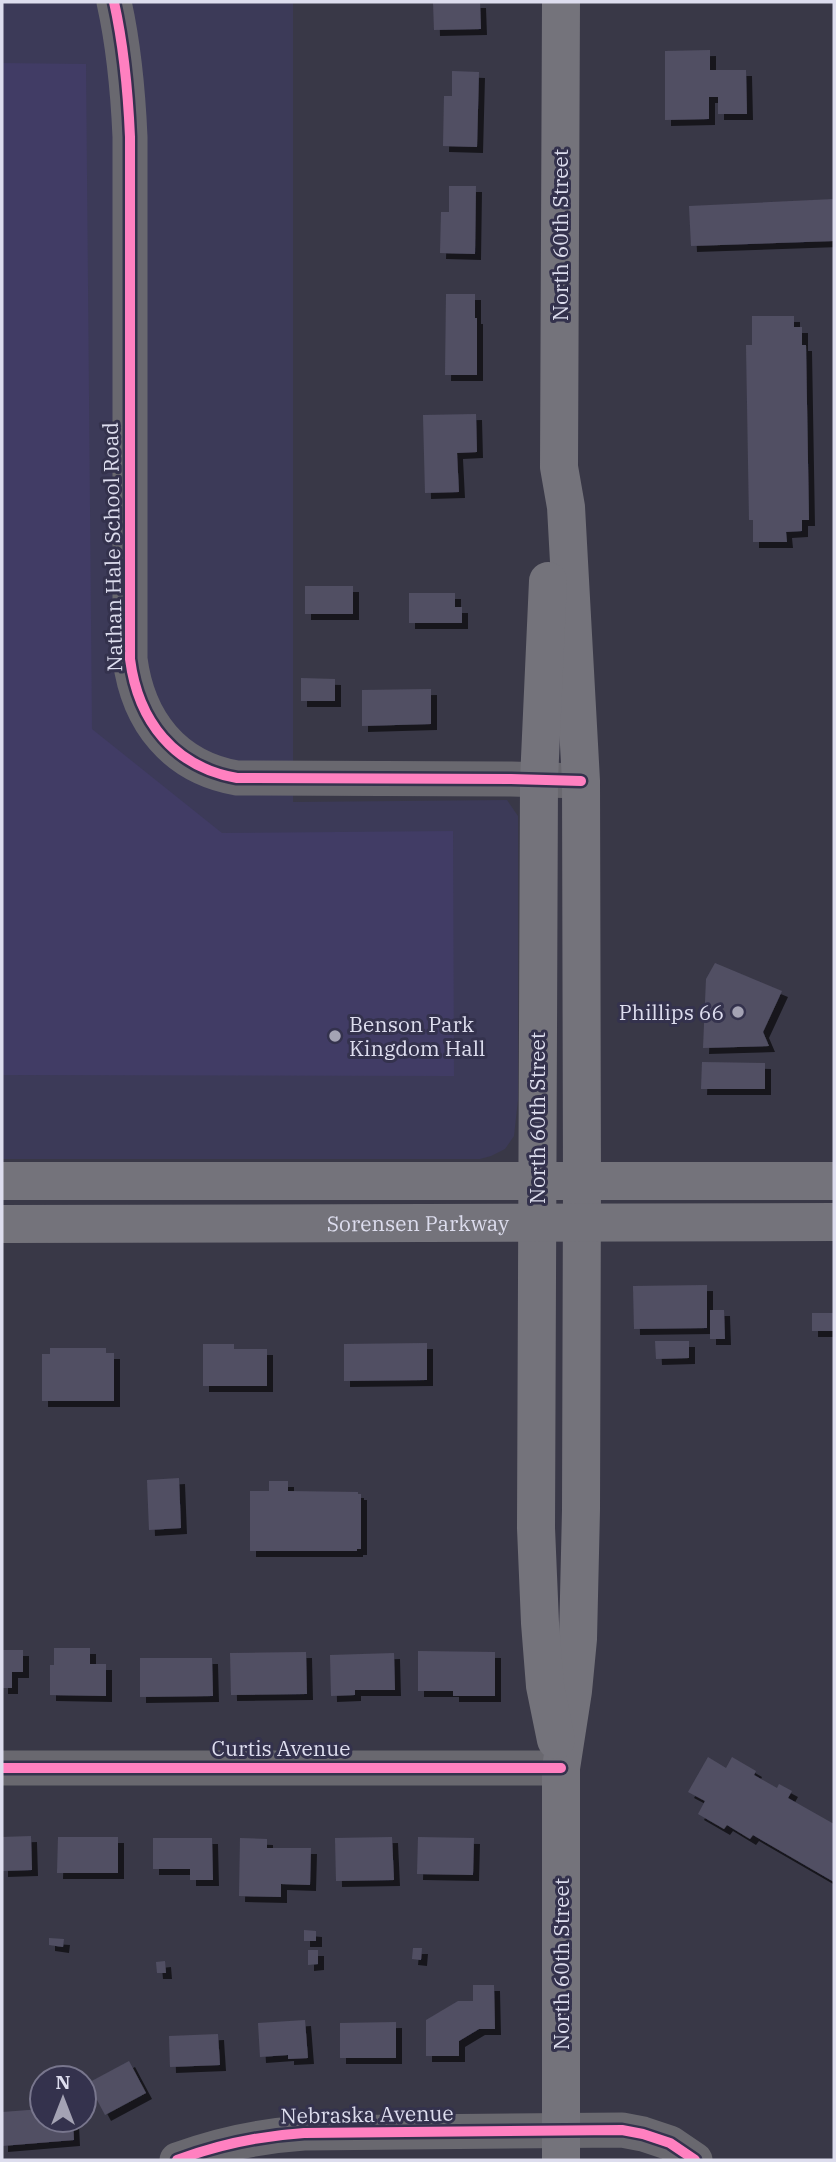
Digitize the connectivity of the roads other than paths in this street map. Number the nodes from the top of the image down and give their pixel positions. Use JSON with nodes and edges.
{"nodes":[{"id":1,"x":114,"y":2,"type":"edge"},
{"id":2,"x":561,"y":2,"type":"edge"},
{"id":3,"x":559,"y":467,"type":"junction"},
{"id":4,"x":539,"y":780,"type":"junction"},
{"id":5,"x":581,"y":781,"type":"junction"},
{"id":6,"x":2,"y":1181,"type":"edge"},
{"id":7,"x":536,"y":1181,"type":"junction"},
{"id":8,"x":582,"y":1181,"type":"junction"},
{"id":9,"x":834,"y":1181,"type":"edge"},
{"id":10,"x":834,"y":1222,"type":"edge"},
{"id":11,"x":536,"y":1223,"type":"junction"},
{"id":12,"x":581,"y":1223,"type":"junction"},
{"id":13,"x":2,"y":1224,"type":"edge"},
{"id":14,"x":2,"y":1768,"type":"edge"},
{"id":15,"x":561,"y":1768,"type":"junction"},
{"id":16,"x":561,"y":2145,"type":"edge"},
{"id":17,"x":177,"y":2160,"type":"edge"},
{"id":18,"x":695,"y":2160,"type":"edge"}],
"edges":[{"from":1,"to":4,"type":"street","name":"Nathan Hale School Road"},
{"from":2,"to":3,"type":"main road","name":"North 60th Street"},
{"from":3,"to":4,"type":"main road","name":"North 60th Street"},
{"from":3,"to":5,"type":"main road","name":"North 60th Street"},
{"from":4,"to":5,"type":"street","name":"Nathan Hale School Road"},
{"from":4,"to":7,"type":"main road","name":"North 60th Street"},
{"from":5,"to":8,"type":"main road","name":"North 60th Street"},
{"from":6,"to":7,"type":"main road","name":"Sorensen Parkway"},
{"from":7,"to":8,"type":"main road","name":"Sorensen Parkway"},
{"from":7,"to":11,"type":"main road","name":"North 60th Street"},
{"from":8,"to":9,"type":"main road","name":"Sorensen Parkway"},
{"from":8,"to":12,"type":"main road","name":"North 60th Street"},
{"from":10,"to":12,"type":"main road","name":"Sorensen Parkway"},
{"from":11,"to":12,"type":"main road","name":"Sorensen Parkway"},
{"from":11,"to":13,"type":"main road","name":"Sorensen Parkway"},
{"from":11,"to":15,"type":"main road","name":"North 60th Street"},
{"from":12,"to":15,"type":"main road","name":"North 60th Street"},
{"from":14,"to":15,"type":"street","name":"Curtis Avenue"},
{"from":15,"to":16,"type":"main road","name":"North 60th Street"},
{"from":16,"to":17,"type":"street","name":"Nebraska Avenue"},
{"from":16,"to":18,"type":"street","name":"Nebraska Avenue"}]}
